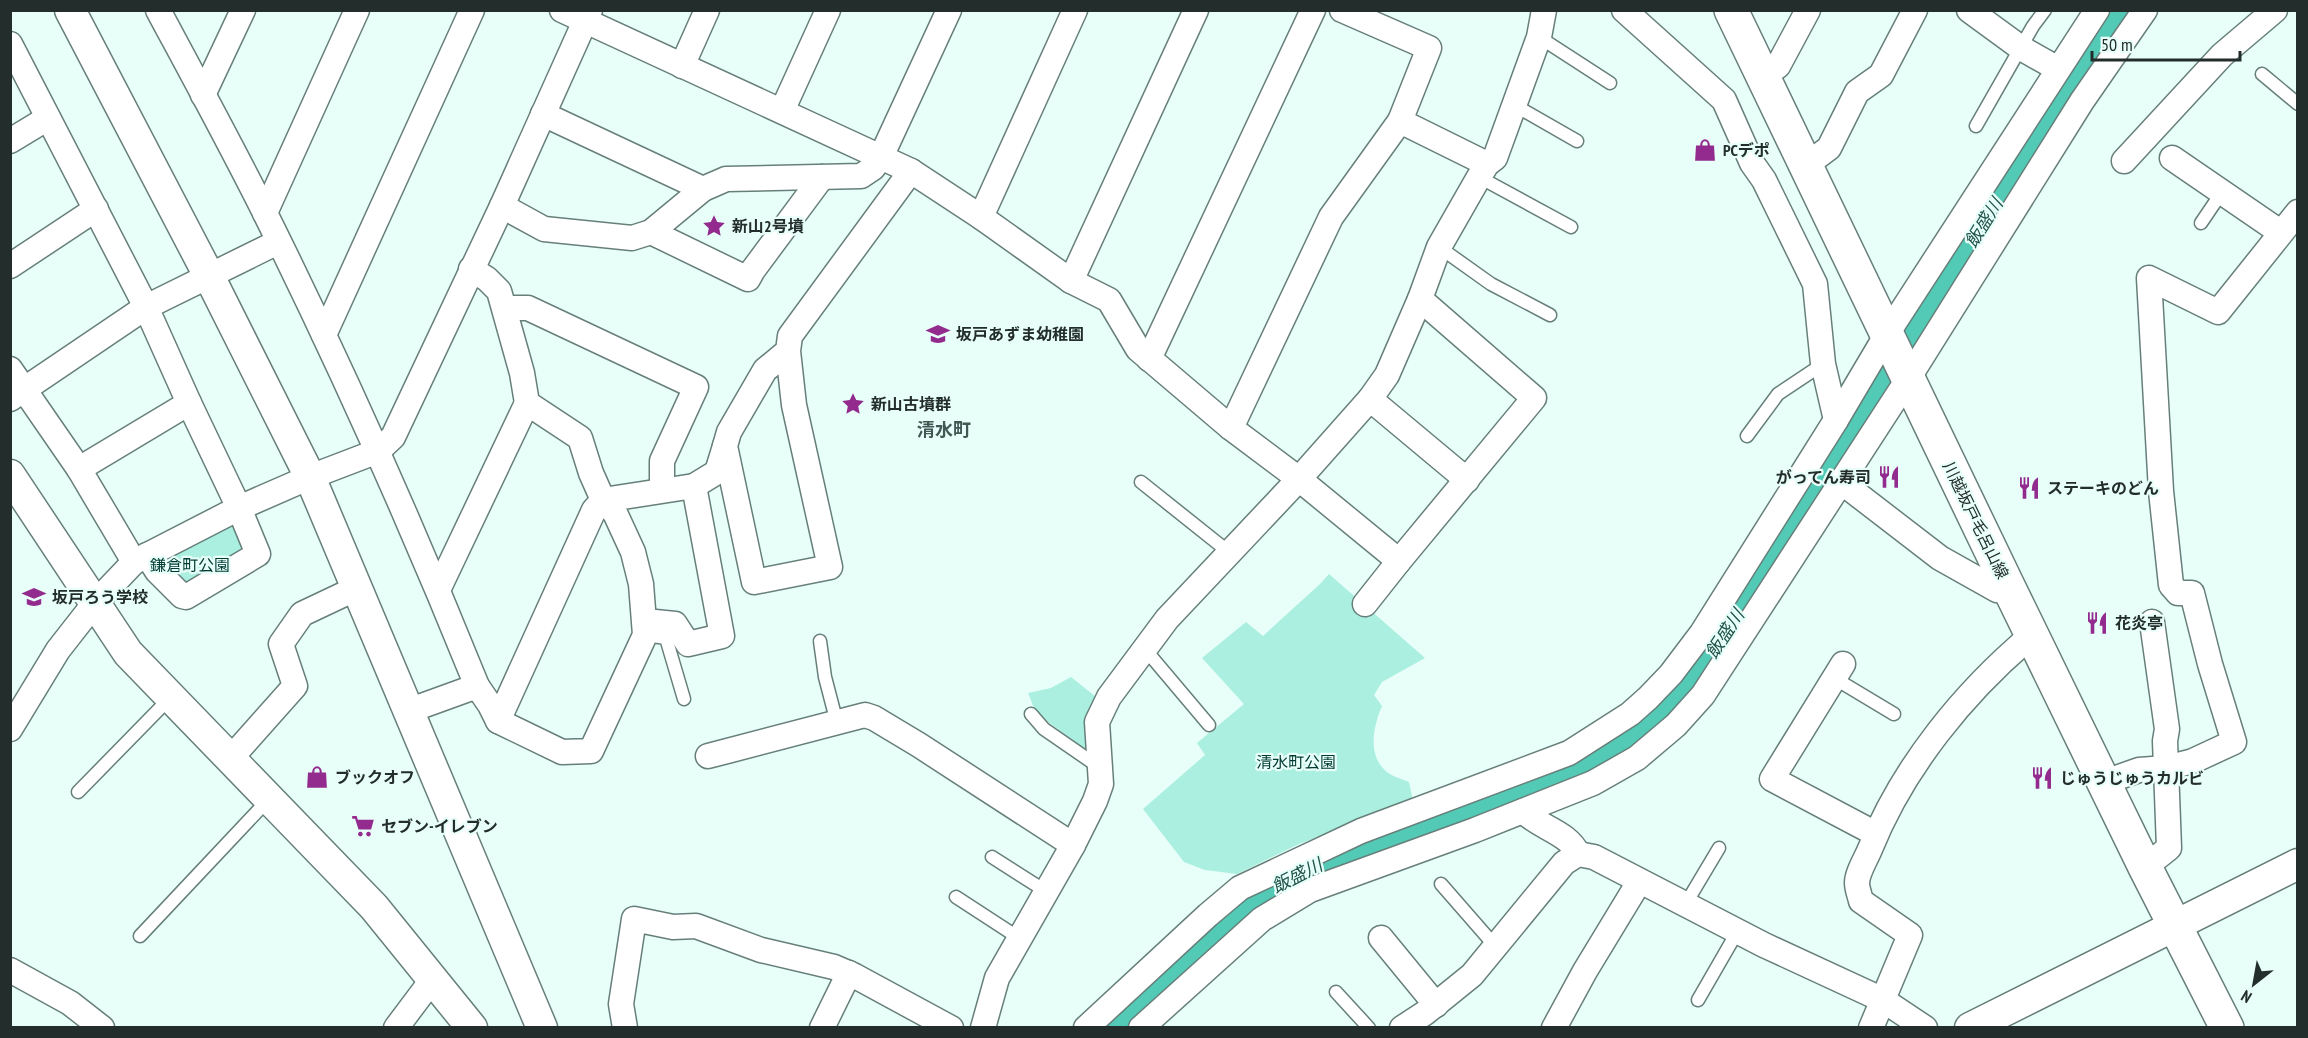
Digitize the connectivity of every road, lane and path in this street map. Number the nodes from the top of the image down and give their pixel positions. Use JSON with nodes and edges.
{"nodes":[{"id":1,"x":70,"y":10,"type":"edge"},
{"id":2,"x":158,"y":10,"type":"edge"},
{"id":3,"x":243,"y":10,"type":"edge"},
{"id":4,"x":357,"y":10,"type":"edge"},
{"id":5,"x":472,"y":10,"type":"edge"},
{"id":6,"x":562,"y":10,"type":"edge"},
{"id":7,"x":707,"y":10,"type":"edge"},
{"id":8,"x":828,"y":10,"type":"edge"},
{"id":9,"x":949,"y":10,"type":"edge"},
{"id":10,"x":1075,"y":10,"type":"edge"},
{"id":11,"x":1196,"y":10,"type":"edge"},
{"id":12,"x":1313,"y":10,"type":"edge"},
{"id":13,"x":1342,"y":10,"type":"edge"},
{"id":14,"x":1544,"y":10,"type":"edge"},
{"id":15,"x":1624,"y":10,"type":"edge"},
{"id":16,"x":1731,"y":10,"type":"edge"},
{"id":17,"x":1808,"y":10,"type":"edge"},
{"id":18,"x":1915,"y":10,"type":"edge"},
{"id":19,"x":1969,"y":10,"type":"edge"},
{"id":20,"x":2045,"y":10,"type":"edge"},
{"id":21,"x":2097,"y":10,"type":"edge"},
{"id":22,"x":2145,"y":10,"type":"edge"},
{"id":23,"x":2275,"y":10,"type":"edge"},
{"id":24,"x":588,"y":16,"type":"edge"},
{"id":25,"x":1539,"y":37,"type":"junction"},
{"id":26,"x":10,"y":44,"type":"edge"},
{"id":27,"x":2021,"y":48,"type":"junction"},
{"id":28,"x":682,"y":66,"type":"junction"},
{"id":29,"x":2058,"y":69,"type":"junction"},
{"id":30,"x":2262,"y":74,"type":"dead end"},
{"id":31,"x":1763,"y":76,"type":"junction"},
{"id":32,"x":1610,"y":83,"type":"dead end"},
{"id":33,"x":203,"y":95,"type":"junction"},
{"id":34,"x":2298,"y":104,"type":"edge"},
{"id":35,"x":1514,"y":105,"type":"junction"},
{"id":36,"x":782,"y":111,"type":"junction"},
{"id":37,"x":543,"y":114,"type":"junction"},
{"id":38,"x":48,"y":118,"type":"junction"},
{"id":39,"x":1400,"y":121,"type":"junction"},
{"id":40,"x":1976,"y":126,"type":"dead end"},
{"id":41,"x":10,"y":141,"type":"edge"},
{"id":42,"x":1577,"y":141,"type":"dead end"},
{"id":43,"x":881,"y":157,"type":"junction"},
{"id":44,"x":2172,"y":158,"type":"dead end"},
{"id":45,"x":2124,"y":161,"type":"dead end"},
{"id":46,"x":1805,"y":166,"type":"junction"},
{"id":47,"x":911,"y":171,"type":"junction"},
{"id":48,"x":1483,"y":171,"type":"junction"},
{"id":49,"x":822,"y":177,"type":"junction"},
{"id":50,"x":703,"y":189,"type":"junction"},
{"id":51,"x":2222,"y":192,"type":"junction"},
{"id":52,"x":502,"y":206,"type":"junction"},
{"id":53,"x":96,"y":209,"type":"junction"},
{"id":54,"x":2298,"y":212,"type":"edge"},
{"id":55,"x":265,"y":213,"type":"junction"},
{"id":56,"x":981,"y":217,"type":"junction"},
{"id":57,"x":2201,"y":223,"type":"dead end"},
{"id":58,"x":1571,"y":226,"type":"dead end"},
{"id":59,"x":651,"y":232,"type":"junction"},
{"id":60,"x":2280,"y":232,"type":"junction"},
{"id":61,"x":278,"y":242,"type":"junction"},
{"id":62,"x":1439,"y":247,"type":"junction"},
{"id":63,"x":10,"y":266,"type":"edge"},
{"id":64,"x":471,"y":269,"type":"junction"},
{"id":65,"x":209,"y":276,"type":"junction"},
{"id":66,"x":1071,"y":281,"type":"junction"},
{"id":67,"x":1420,"y":299,"type":"junction"},
{"id":68,"x":146,"y":307,"type":"junction"},
{"id":69,"x":505,"y":308,"type":"junction"},
{"id":70,"x":1550,"y":315,"type":"dead end"},
{"id":71,"x":1887,"y":334,"type":"junction"},
{"id":72,"x":324,"y":335,"type":"junction"},
{"id":73,"x":788,"y":351,"type":"junction"},
{"id":74,"x":1149,"y":359,"type":"junction"},
{"id":75,"x":1823,"y":364,"type":"junction"},
{"id":76,"x":10,"y":369,"type":"edge"},
{"id":77,"x":1908,"y":379,"type":"junction"},
{"id":78,"x":18,"y":395,"type":"edge"},
{"id":79,"x":1370,"y":399,"type":"junction"},
{"id":80,"x":189,"y":403,"type":"junction"},
{"id":81,"x":527,"y":403,"type":"junction"},
{"id":82,"x":1836,"y":420,"type":"junction"},
{"id":83,"x":1231,"y":428,"type":"junction"},
{"id":84,"x":1747,"y":436,"type":"dead end"},
{"id":85,"x":725,"y":446,"type":"junction"},
{"id":86,"x":378,"y":451,"type":"junction"},
{"id":87,"x":79,"y":469,"type":"junction"},
{"id":88,"x":10,"y":476,"type":"edge"},
{"id":89,"x":310,"y":477,"type":"junction"},
{"id":90,"x":1299,"y":479,"type":"junction"},
{"id":91,"x":1467,"y":480,"type":"junction"},
{"id":92,"x":1840,"y":481,"type":"junction"},
{"id":93,"x":1141,"y":482,"type":"dead end"},
{"id":94,"x":694,"y":486,"type":"junction"},
{"id":95,"x":662,"y":490,"type":"junction"},
{"id":96,"x":603,"y":500,"type":"junction"},
{"id":97,"x":239,"y":508,"type":"junction"},
{"id":98,"x":1230,"y":554,"type":"junction"},
{"id":99,"x":140,"y":559,"type":"junction"},
{"id":100,"x":1399,"y":561,"type":"junction"},
{"id":101,"x":2007,"y":584,"type":"junction"},
{"id":102,"x":357,"y":588,"type":"junction"},
{"id":103,"x":438,"y":590,"type":"junction"},
{"id":104,"x":94,"y":604,"type":"junction"},
{"id":105,"x":1365,"y":604,"type":"dead end"},
{"id":106,"x":2152,"y":622,"type":"dead end"},
{"id":107,"x":645,"y":628,"type":"junction"},
{"id":108,"x":2032,"y":635,"type":"junction"},
{"id":109,"x":820,"y":641,"type":"dead end"},
{"id":110,"x":1144,"y":648,"type":"junction"},
{"id":111,"x":1838,"y":671,"type":"joint"},
{"id":112,"x":477,"y":686,"type":"junction"},
{"id":113,"x":170,"y":698,"type":"junction"},
{"id":114,"x":684,"y":699,"type":"dead end"},
{"id":115,"x":408,"y":711,"type":"junction"},
{"id":116,"x":1031,"y":714,"type":"dead end"},
{"id":117,"x":1894,"y":714,"type":"dead end"},
{"id":118,"x":498,"y":721,"type":"junction"},
{"id":119,"x":837,"y":723,"type":"junction"},
{"id":120,"x":1209,"y":725,"type":"dead end"},
{"id":121,"x":10,"y":729,"type":"edge"},
{"id":122,"x":708,"y":756,"type":"dead end"},
{"id":123,"x":231,"y":759,"type":"junction"},
{"id":124,"x":1100,"y":768,"type":"junction"},
{"id":125,"x":2166,"y":768,"type":"junction"},
{"id":126,"x":2105,"y":782,"type":"junction"},
{"id":127,"x":78,"y":792,"type":"dead end"},
{"id":128,"x":1462,"y":796,"type":"junction"},
{"id":129,"x":269,"y":799,"type":"junction"},
{"id":130,"x":1523,"y":811,"type":"junction"},
{"id":131,"x":1474,"y":827,"type":"junction"},
{"id":132,"x":1876,"y":834,"type":"junction"},
{"id":133,"x":1074,"y":845,"type":"junction"},
{"id":134,"x":1719,"y":848,"type":"dead end"},
{"id":135,"x":1578,"y":854,"type":"junction"},
{"id":136,"x":992,"y":857,"type":"dead end"},
{"id":137,"x":2298,"y":864,"type":"edge"},
{"id":138,"x":2145,"y":867,"type":"junction"},
{"id":139,"x":1639,"y":882,"type":"junction"},
{"id":140,"x":1441,"y":884,"type":"dead end"},
{"id":141,"x":1047,"y":892,"type":"junction"},
{"id":142,"x":956,"y":897,"type":"dead end"},
{"id":143,"x":1685,"y":905,"type":"junction"},
{"id":144,"x":2175,"y":924,"type":"junction"},
{"id":145,"x":1734,"y":930,"type":"junction"},
{"id":146,"x":140,"y":936,"type":"dead end"},
{"id":147,"x":1020,"y":938,"type":"junction"},
{"id":148,"x":1381,"y":938,"type":"dead end"},
{"id":149,"x":1496,"y":947,"type":"junction"},
{"id":150,"x":10,"y":970,"type":"edge"},
{"id":151,"x":849,"y":973,"type":"junction"},
{"id":152,"x":432,"y":980,"type":"junction"},
{"id":153,"x":1336,"y":992,"type":"dead end"},
{"id":154,"x":1698,"y":1000,"type":"dead end"},
{"id":155,"x":1883,"y":1000,"type":"junction"},
{"id":156,"x":1436,"y":1005,"type":"junction"},
{"id":157,"x":102,"y":1028,"type":"edge"},
{"id":158,"x":396,"y":1028,"type":"edge"},
{"id":159,"x":472,"y":1028,"type":"edge"},
{"id":160,"x":542,"y":1028,"type":"edge"},
{"id":161,"x":625,"y":1028,"type":"edge"},
{"id":162,"x":822,"y":1028,"type":"edge"},
{"id":163,"x":951,"y":1028,"type":"edge"},
{"id":164,"x":983,"y":1028,"type":"edge"},
{"id":165,"x":1086,"y":1028,"type":"edge"},
{"id":166,"x":1141,"y":1028,"type":"edge"},
{"id":167,"x":1369,"y":1028,"type":"edge"},
{"id":168,"x":1402,"y":1028,"type":"edge"},
{"id":169,"x":1554,"y":1028,"type":"edge"},
{"id":170,"x":1871,"y":1028,"type":"edge"},
{"id":171,"x":1925,"y":1028,"type":"edge"},
{"id":172,"x":1970,"y":1028,"type":"edge"},
{"id":173,"x":2227,"y":1028,"type":"edge"}],
"edges":[{"from":1,"to":65,"type":"street"},
{"from":2,"to":33,"type":"street"},
{"from":3,"to":33,"type":"street"},
{"from":4,"to":55,"type":"street"},
{"from":5,"to":72,"type":"street"},
{"from":6,"to":24,"type":"street"},
{"from":7,"to":28,"type":"street"},
{"from":8,"to":36,"type":"street"},
{"from":9,"to":43,"type":"street"},
{"from":10,"to":56,"type":"street"},
{"from":11,"to":66,"type":"street"},
{"from":12,"to":74,"type":"street"},
{"from":13,"to":39,"type":"street"},
{"from":14,"to":25,"type":"street"},
{"from":15,"to":75,"type":"street"},
{"from":16,"to":31,"type":"main road","name":"川越坂戸毛呂山線"},
{"from":17,"to":31,"type":"street"},
{"from":18,"to":46,"type":"street"},
{"from":19,"to":27,"type":"street"},
{"from":20,"to":27,"type":"lane"},
{"from":21,"to":29,"type":"street"},
{"from":22,"to":77,"type":"street"},
{"from":23,"to":45,"type":"street"},
{"from":24,"to":28,"type":"street"},
{"from":24,"to":37,"type":"street"},
{"from":25,"to":32,"type":"lane"},
{"from":25,"to":35,"type":"street"},
{"from":26,"to":38,"type":"street"},
{"from":27,"to":29,"type":"street"},
{"from":27,"to":40,"type":"lane"},
{"from":28,"to":36,"type":"street"},
{"from":29,"to":71,"type":"street"},
{"from":30,"to":34,"type":"lane"},
{"from":31,"to":46,"type":"main road","name":"川越坂戸毛呂山線"},
{"from":33,"to":55,"type":"street"},
{"from":35,"to":42,"type":"lane"},
{"from":35,"to":48,"type":"street"},
{"from":36,"to":43,"type":"street"},
{"from":37,"to":50,"type":"street"},
{"from":37,"to":52,"type":"street"},
{"from":38,"to":41,"type":"street"},
{"from":38,"to":53,"type":"street"},
{"from":39,"to":48,"type":"street"},
{"from":39,"to":83,"type":"street"},
{"from":43,"to":47,"type":"street"},
{"from":43,"to":49,"type":"street"},
{"from":44,"to":51,"type":"street"},
{"from":46,"to":71,"type":"main road","name":"川越坂戸毛呂山線"},
{"from":47,"to":56,"type":"street"},
{"from":47,"to":73,"type":"street"},
{"from":48,"to":58,"type":"lane"},
{"from":48,"to":62,"type":"street"},
{"from":49,"to":50,"type":"street"},
{"from":49,"to":59,"type":"street"},
{"from":50,"to":59,"type":"street"},
{"from":51,"to":57,"type":"lane"},
{"from":51,"to":60,"type":"street"},
{"from":52,"to":59,"type":"street"},
{"from":52,"to":64,"type":"street"},
{"from":53,"to":63,"type":"street"},
{"from":53,"to":68,"type":"street"},
{"from":54,"to":60,"type":"street"},
{"from":55,"to":61,"type":"street"},
{"from":56,"to":66,"type":"street"},
{"from":60,"to":125,"type":"street"},
{"from":61,"to":65,"type":"street"},
{"from":61,"to":72,"type":"street"},
{"from":62,"to":67,"type":"street"},
{"from":62,"to":70,"type":"lane"},
{"from":64,"to":69,"type":"street"},
{"from":64,"to":86,"type":"street"},
{"from":65,"to":68,"type":"street"},
{"from":65,"to":89,"type":"street"},
{"from":66,"to":74,"type":"street"},
{"from":67,"to":79,"type":"street"},
{"from":67,"to":91,"type":"street"},
{"from":68,"to":78,"type":"street"},
{"from":68,"to":80,"type":"street"},
{"from":69,"to":81,"type":"street"},
{"from":69,"to":95,"type":"street"},
{"from":71,"to":77,"type":"main road","name":"川越坂戸毛呂山線"},
{"from":71,"to":82,"type":"street"},
{"from":72,"to":86,"type":"street"},
{"from":73,"to":85,"type":"street"},
{"from":73,"to":85,"type":"street"},
{"from":74,"to":83,"type":"street"},
{"from":75,"to":82,"type":"street"},
{"from":75,"to":84,"type":"lane"},
{"from":76,"to":78,"type":"street"},
{"from":77,"to":92,"type":"street"},
{"from":77,"to":101,"type":"main road","name":"川越坂戸毛呂山線"},
{"from":78,"to":87,"type":"street"},
{"from":79,"to":90,"type":"street"},
{"from":79,"to":91,"type":"street"},
{"from":80,"to":87,"type":"street"},
{"from":80,"to":97,"type":"street"},
{"from":81,"to":96,"type":"street"},
{"from":81,"to":103,"type":"street"},
{"from":82,"to":128,"type":"street"},
{"from":83,"to":90,"type":"street"},
{"from":85,"to":94,"type":"street"},
{"from":86,"to":89,"type":"street"},
{"from":86,"to":103,"type":"street"},
{"from":87,"to":99,"type":"street"},
{"from":88,"to":104,"type":"street"},
{"from":89,"to":97,"type":"street"},
{"from":89,"to":102,"type":"street"},
{"from":90,"to":98,"type":"street"},
{"from":90,"to":100,"type":"street"},
{"from":91,"to":100,"type":"street"},
{"from":92,"to":101,"type":"street"},
{"from":92,"to":130,"type":"street"},
{"from":93,"to":98,"type":"lane"},
{"from":94,"to":95,"type":"street"},
{"from":94,"to":107,"type":"street"},
{"from":95,"to":96,"type":"street"},
{"from":96,"to":107,"type":"street"},
{"from":96,"to":118,"type":"street"},
{"from":97,"to":99,"type":"street"},
{"from":97,"to":99,"type":"street"},
{"from":98,"to":110,"type":"street"},
{"from":99,"to":104,"type":"street"},
{"from":100,"to":105,"type":"street"},
{"from":101,"to":108,"type":"main road","name":"川越坂戸毛呂山線"},
{"from":102,"to":115,"type":"street"},
{"from":102,"to":123,"type":"street"},
{"from":103,"to":112,"type":"street"},
{"from":104,"to":113,"type":"street"},
{"from":104,"to":121,"type":"street"},
{"from":106,"to":125,"type":"street"},
{"from":107,"to":114,"type":"lane"},
{"from":107,"to":118,"type":"street"},
{"from":108,"to":126,"type":"main road","name":"川越坂戸毛呂山線"},
{"from":108,"to":132,"type":"street"},
{"from":109,"to":119,"type":"lane"},
{"from":110,"to":120,"type":"lane"},
{"from":110,"to":124,"type":"street"},
{"from":111,"to":117,"type":"lane"},
{"from":111,"to":132,"type":"street"},
{"from":112,"to":115,"type":"street"},
{"from":112,"to":118,"type":"street"},
{"from":113,"to":123,"type":"street"},
{"from":113,"to":127,"type":"lane"},
{"from":115,"to":160,"type":"street"},
{"from":116,"to":124,"type":"lane"},
{"from":119,"to":122,"type":"street"},
{"from":119,"to":133,"type":"street"},
{"from":123,"to":129,"type":"street"},
{"from":124,"to":133,"type":"street"},
{"from":125,"to":126,"type":"street"},
{"from":125,"to":138,"type":"street"},
{"from":126,"to":138,"type":"main road","name":"川越坂戸毛呂山線"},
{"from":128,"to":131,"type":"street"},
{"from":128,"to":165,"type":"street"},
{"from":129,"to":146,"type":"lane"},
{"from":129,"to":152,"type":"street"},
{"from":130,"to":131,"type":"street"},
{"from":130,"to":135,"type":"street"},
{"from":131,"to":166,"type":"street"},
{"from":132,"to":155,"type":"street"},
{"from":133,"to":141,"type":"street"},
{"from":134,"to":143,"type":"lane"},
{"from":135,"to":139,"type":"street"},
{"from":135,"to":149,"type":"street"},
{"from":136,"to":141,"type":"lane"},
{"from":137,"to":144,"type":"street"},
{"from":138,"to":144,"type":"main road","name":"川越坂戸毛呂山線"},
{"from":139,"to":143,"type":"street"},
{"from":139,"to":169,"type":"street"},
{"from":140,"to":149,"type":"lane"},
{"from":141,"to":147,"type":"street"},
{"from":142,"to":147,"type":"lane"},
{"from":143,"to":145,"type":"street"},
{"from":144,"to":172,"type":"street"},
{"from":144,"to":173,"type":"main road","name":"川越坂戸毛呂山線"},
{"from":145,"to":154,"type":"lane"},
{"from":145,"to":155,"type":"street"},
{"from":147,"to":164,"type":"street"},
{"from":148,"to":156,"type":"street"},
{"from":149,"to":156,"type":"street"},
{"from":150,"to":157,"type":"street"},
{"from":151,"to":161,"type":"street"},
{"from":151,"to":162,"type":"street"},
{"from":151,"to":163,"type":"street"},
{"from":152,"to":158,"type":"street"},
{"from":152,"to":159,"type":"street"},
{"from":153,"to":167,"type":"lane"},
{"from":155,"to":170,"type":"street"},
{"from":155,"to":171,"type":"street"},
{"from":156,"to":168,"type":"street"}]}
